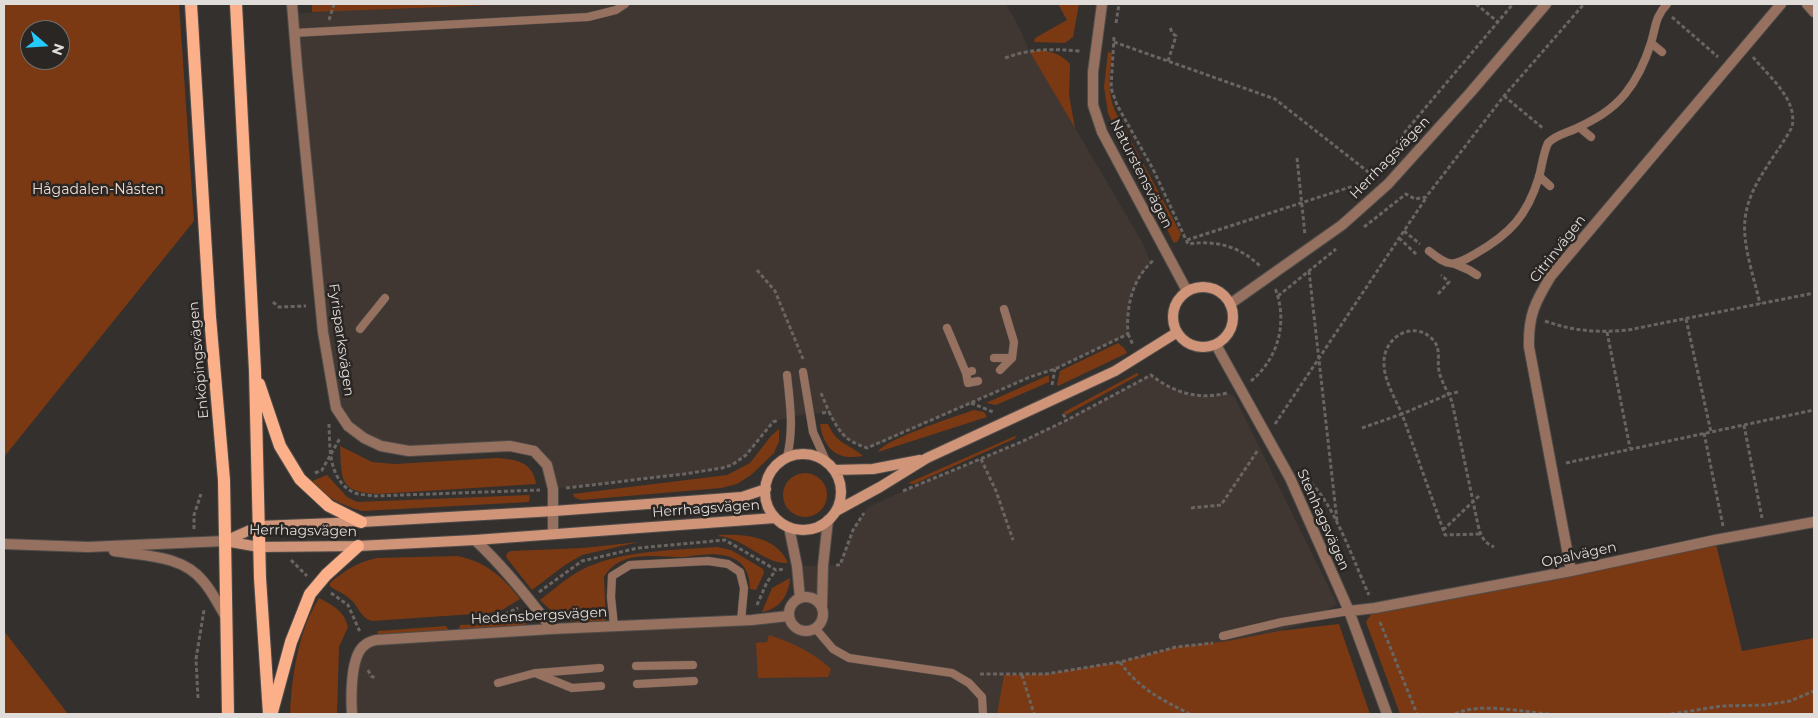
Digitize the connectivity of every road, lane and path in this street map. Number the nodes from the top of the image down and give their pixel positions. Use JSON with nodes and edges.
{"nodes":[{"id":1,"x":190,"y":4,"type":"edge"},
{"id":2,"x":236,"y":4,"type":"edge"},
{"id":3,"x":292,"y":4,"type":"edge"},
{"id":4,"x":625,"y":4,"type":"edge"},
{"id":5,"x":1102,"y":4,"type":"edge"},
{"id":6,"x":1119,"y":4,"type":"edge"},
{"id":7,"x":1476,"y":4,"type":"edge"},
{"id":8,"x":1513,"y":4,"type":"edge"},
{"id":9,"x":1546,"y":4,"type":"edge"},
{"id":10,"x":1584,"y":4,"type":"edge"},
{"id":11,"x":1781,"y":4,"type":"edge"},
{"id":12,"x":1807,"y":4,"type":"edge"},
{"id":13,"x":1664,"y":6,"type":"edge"},
{"id":14,"x":1814,"y":12,"type":"edge"},
{"id":15,"x":1498,"y":22,"type":"junction"},
{"id":16,"x":1170,"y":27,"type":"dead end"},
{"id":17,"x":294,"y":33,"type":"junction"},
{"id":18,"x":1114,"y":42,"type":"junction"},
{"id":19,"x":1651,"y":43,"type":"junction"},
{"id":20,"x":1744,"y":47,"type":"junction"},
{"id":21,"x":1080,"y":51,"type":"dead end"},
{"id":22,"x":1662,"y":52,"type":"dead end"},
{"id":23,"x":1005,"y":58,"type":"dead end"},
{"id":24,"x":1168,"y":61,"type":"junction"},
{"id":25,"x":1728,"y":66,"type":"junction"},
{"id":26,"x":1504,"y":96,"type":"junction"},
{"id":27,"x":1579,"y":127,"type":"junction"},
{"id":28,"x":1554,"y":137,"type":"junction"},
{"id":29,"x":1591,"y":138,"type":"dead end"},
{"id":30,"x":1297,"y":158,"type":"dead end"},
{"id":31,"x":1385,"y":168,"type":"dead end"},
{"id":32,"x":1539,"y":176,"type":"junction"},
{"id":33,"x":1378,"y":177,"type":"junction"},
{"id":34,"x":1370,"y":184,"type":"dead end"},
{"id":35,"x":1550,"y":186,"type":"dead end"},
{"id":36,"x":1426,"y":197,"type":"junction"},
{"id":37,"x":1302,"y":203,"type":"junction"},
{"id":38,"x":1514,"y":224,"type":"junction"},
{"id":39,"x":1404,"y":230,"type":"junction"},
{"id":40,"x":1520,"y":230,"type":"dead end"},
{"id":41,"x":1313,"y":232,"type":"dead end"},
{"id":42,"x":1358,"y":232,"type":"dead end"},
{"id":43,"x":1187,"y":240,"type":"junction"},
{"id":44,"x":1343,"y":244,"type":"dead end"},
{"id":45,"x":1306,"y":249,"type":"junction"},
{"id":46,"x":1429,"y":251,"type":"joint"},
{"id":47,"x":1455,"y":264,"type":"junction"},
{"id":48,"x":757,"y":270,"type":"dead end"},
{"id":49,"x":1309,"y":271,"type":"junction"},
{"id":50,"x":1477,"y":275,"type":"dead end"},
{"id":51,"x":1269,"y":277,"type":"junction"},
{"id":52,"x":1187,"y":291,"type":"junction"},
{"id":53,"x":1814,"y":293,"type":"edge"},
{"id":54,"x":1278,"y":296,"type":"junction"},
{"id":55,"x":385,"y":298,"type":"dead end"},
{"id":56,"x":273,"y":302,"type":"dead end"},
{"id":57,"x":1230,"y":304,"type":"junction"},
{"id":58,"x":1760,"y":304,"type":"junction"},
{"id":59,"x":312,"y":306,"type":"dead end"},
{"id":60,"x":1004,"y":309,"type":"dead end"},
{"id":61,"x":1531,"y":315,"type":"junction"},
{"id":62,"x":1686,"y":319,"type":"junction"},
{"id":63,"x":1281,"y":325,"type":"dead end"},
{"id":64,"x":947,"y":328,"type":"dead end"},
{"id":65,"x":360,"y":329,"type":"dead end"},
{"id":66,"x":1607,"y":332,"type":"junction"},
{"id":67,"x":1176,"y":333,"type":"junction"},
{"id":68,"x":1216,"y":345,"type":"junction"},
{"id":69,"x":994,"y":358,"type":"dead end"},
{"id":70,"x":1012,"y":358,"type":"junction"},
{"id":71,"x":1319,"y":358,"type":"junction"},
{"id":72,"x":804,"y":369,"type":"joint"},
{"id":73,"x":1055,"y":369,"type":"dead end"},
{"id":74,"x":1000,"y":370,"type":"dead end"},
{"id":75,"x":255,"y":371,"type":"junction"},
{"id":76,"x":787,"y":375,"type":"dead end"},
{"id":77,"x":1252,"y":380,"type":"dead end"},
{"id":78,"x":978,"y":381,"type":"dead end"},
{"id":79,"x":1256,"y":387,"type":"dead end"},
{"id":80,"x":1051,"y":388,"type":"dead end"},
{"id":81,"x":1458,"y":392,"type":"dead end"},
{"id":82,"x":1449,"y":394,"type":"junction"},
{"id":83,"x":971,"y":403,"type":"dead end"},
{"id":84,"x":1000,"y":410,"type":"dead end"},
{"id":85,"x":1814,"y":410,"type":"edge"},
{"id":86,"x":1063,"y":414,"type":"dead end"},
{"id":87,"x":1402,"y":414,"type":"junction"},
{"id":88,"x":1271,"y":417,"type":"dead end"},
{"id":89,"x":1067,"y":420,"type":"dead end"},
{"id":90,"x":1275,"y":425,"type":"junction"},
{"id":91,"x":1744,"y":425,"type":"junction"},
{"id":92,"x":348,"y":426,"type":"junction"},
{"id":93,"x":1362,"y":428,"type":"dead end"},
{"id":94,"x":1711,"y":432,"type":"junction"},
{"id":95,"x":1704,"y":433,"type":"junction"},
{"id":96,"x":1018,"y":436,"type":"dead end"},
{"id":97,"x":1268,"y":436,"type":"junction"},
{"id":98,"x":1021,"y":442,"type":"dead end"},
{"id":99,"x":1630,"y":448,"type":"junction"},
{"id":100,"x":330,"y":456,"type":"dead end"},
{"id":101,"x":787,"y":457,"type":"junction"},
{"id":102,"x":927,"y":458,"type":"junction"},
{"id":103,"x":981,"y":459,"type":"dead end"},
{"id":104,"x":826,"y":461,"type":"junction"},
{"id":105,"x":1552,"y":466,"type":"junction"},
{"id":106,"x":834,"y":470,"type":"junction"},
{"id":107,"x":1299,"y":474,"type":"dead end"},
{"id":108,"x":766,"y":489,"type":"junction"},
{"id":109,"x":201,"y":494,"type":"dead end"},
{"id":110,"x":1479,"y":496,"type":"dead end"},
{"id":111,"x":1473,"y":502,"type":"junction"},
{"id":112,"x":1191,"y":508,"type":"dead end"},
{"id":113,"x":554,"y":510,"type":"junction"},
{"id":114,"x":836,"y":511,"type":"junction"},
{"id":115,"x":1762,"y":517,"type":"dead end"},
{"id":116,"x":775,"y":518,"type":"junction"},
{"id":117,"x":828,"y":520,"type":"junction"},
{"id":118,"x":361,"y":522,"type":"junction"},
{"id":119,"x":1814,"y":522,"type":"edge"},
{"id":120,"x":1337,"y":524,"type":"junction"},
{"id":121,"x":1722,"y":525,"type":"dead end"},
{"id":122,"x":259,"y":526,"type":"junction"},
{"id":123,"x":790,"y":528,"type":"junction"},
{"id":124,"x":1443,"y":530,"type":"junction"},
{"id":125,"x":554,"y":534,"type":"junction"},
{"id":126,"x":1480,"y":534,"type":"junction"},
{"id":127,"x":475,"y":540,"type":"junction"},
{"id":128,"x":1013,"y":540,"type":"dead end"},
{"id":129,"x":225,"y":541,"type":"junction"},
{"id":130,"x":194,"y":543,"type":"junction"},
{"id":131,"x":4,"y":544,"type":"edge"},
{"id":132,"x":88,"y":546,"type":"junction"},
{"id":133,"x":358,"y":546,"type":"junction"},
{"id":134,"x":259,"y":547,"type":"junction"},
{"id":135,"x":1494,"y":547,"type":"dead end"},
{"id":136,"x":776,"y":570,"type":"dead end"},
{"id":137,"x":1571,"y":571,"type":"junction"},
{"id":138,"x":800,"y":598,"type":"junction"},
{"id":139,"x":202,"y":605,"type":"dead end"},
{"id":140,"x":822,"y":607,"type":"junction"},
{"id":141,"x":1375,"y":608,"type":"junction"},
{"id":142,"x":1349,"y":611,"type":"junction"},
{"id":143,"x":788,"y":616,"type":"junction"},
{"id":144,"x":226,"y":617,"type":"junction"},
{"id":145,"x":752,"y":620,"type":"junction"},
{"id":146,"x":741,"y":621,"type":"junction"},
{"id":147,"x":614,"y":626,"type":"junction"},
{"id":148,"x":552,"y":629,"type":"junction"},
{"id":149,"x":816,"y":629,"type":"junction"},
{"id":150,"x":1221,"y":639,"type":"joint"},
{"id":151,"x":1120,"y":662,"type":"junction"},
{"id":152,"x":694,"y":665,"type":"dead end"},
{"id":153,"x":636,"y":666,"type":"dead end"},
{"id":154,"x":600,"y":668,"type":"dead end"},
{"id":155,"x":535,"y":673,"type":"junction"},
{"id":156,"x":978,"y":674,"type":"dead end"},
{"id":157,"x":1022,"y":675,"type":"junction"},
{"id":158,"x":694,"y":681,"type":"dead end"},
{"id":159,"x":498,"y":683,"type":"dead end"},
{"id":160,"x":638,"y":684,"type":"dead end"},
{"id":161,"x":601,"y":686,"type":"dead end"},
{"id":162,"x":1814,"y":691,"type":"edge"},
{"id":163,"x":198,"y":698,"type":"dead end"},
{"id":164,"x":228,"y":714,"type":"edge"},
{"id":165,"x":270,"y":714,"type":"edge"},
{"id":166,"x":352,"y":714,"type":"edge"},
{"id":167,"x":983,"y":714,"type":"edge"},
{"id":168,"x":1034,"y":714,"type":"edge"},
{"id":169,"x":1190,"y":714,"type":"edge"},
{"id":170,"x":1387,"y":714,"type":"edge"},
{"id":171,"x":1417,"y":714,"type":"edge"},
{"id":172,"x":1456,"y":714,"type":"edge"},
{"id":173,"x":1549,"y":714,"type":"edge"},
{"id":174,"x":1671,"y":714,"type":"edge"}],
"edges":[{"from":1,"to":129,"type":"main road","name":"Enköpingsvägen"},
{"from":2,"to":75,"type":"main road"},
{"from":3,"to":17,"type":"street","name":"Fyrisparksvägen"},
{"from":4,"to":17,"type":"lane"},
{"from":5,"to":52,"type":"street","name":"Naturstensvägen"},
{"from":6,"to":18,"type":"path"},
{"from":7,"to":15,"type":"path"},
{"from":8,"to":15,"type":"path"},
{"from":9,"to":45,"type":"street","name":"Herrhagsvägen"},
{"from":10,"to":26,"type":"path"},
{"from":11,"to":20,"type":"street","name":"Citrinvägen"},
{"from":12,"to":14,"type":"street"},
{"from":13,"to":19,"type":"lane"},
{"from":13,"to":25,"type":"path"},
{"from":15,"to":31,"type":"path"},
{"from":16,"to":24,"type":"path"},
{"from":17,"to":92,"type":"street","name":"Fyrisparksvägen"},
{"from":18,"to":24,"type":"path"},
{"from":18,"to":43,"type":"path"},
{"from":19,"to":22,"type":"lane"},
{"from":19,"to":27,"type":"lane"},
{"from":20,"to":25,"type":"street","name":"Citrinvägen"},
{"from":20,"to":58,"type":"path"},
{"from":21,"to":23,"type":"path"},
{"from":24,"to":33,"type":"path"},
{"from":25,"to":61,"type":"street","name":"Citrinvägen"},
{"from":26,"to":28,"type":"path"},
{"from":26,"to":36,"type":"path"},
{"from":27,"to":28,"type":"lane"},
{"from":27,"to":29,"type":"lane"},
{"from":28,"to":32,"type":"lane"},
{"from":30,"to":37,"type":"path"},
{"from":32,"to":35,"type":"lane"},
{"from":32,"to":38,"type":"lane"},
{"from":33,"to":34,"type":"path"},
{"from":33,"to":37,"type":"path"},
{"from":36,"to":39,"type":"path"},
{"from":36,"to":42,"type":"path"},
{"from":37,"to":41,"type":"path"},
{"from":37,"to":43,"type":"path"},
{"from":38,"to":40,"type":"lane"},
{"from":38,"to":47,"type":"lane"},
{"from":39,"to":46,"type":"path"},
{"from":39,"to":71,"type":"path"},
{"from":43,"to":51,"type":"path"},
{"from":44,"to":49,"type":"path"},
{"from":45,"to":49,"type":"path"},
{"from":45,"to":51,"type":"street","name":"Herrhagsvägen"},
{"from":46,"to":47,"type":"lane"},
{"from":47,"to":50,"type":"lane"},
{"from":48,"to":72,"type":"path"},
{"from":49,"to":54,"type":"path"},
{"from":49,"to":71,"type":"path"},
{"from":51,"to":54,"type":"path"},
{"from":51,"to":57,"type":"street","name":"Herrhagsvägen"},
{"from":52,"to":57,"type":"street"},
{"from":52,"to":67,"type":"street"},
{"from":53,"to":58,"type":"path"},
{"from":54,"to":63,"type":"path"},
{"from":55,"to":65,"type":"lane"},
{"from":56,"to":59,"type":"path"},
{"from":57,"to":68,"type":"street"},
{"from":58,"to":62,"type":"path"},
{"from":60,"to":70,"type":"lane"},
{"from":61,"to":66,"type":"path"},
{"from":61,"to":105,"type":"street","name":"Citrinvägen"},
{"from":62,"to":66,"type":"path"},
{"from":62,"to":94,"type":"path"},
{"from":64,"to":78,"type":"lane"},
{"from":66,"to":99,"type":"path"},
{"from":67,"to":68,"type":"street"},
{"from":67,"to":102,"type":"street"},
{"from":68,"to":97,"type":"street","name":"Stenhagsvägen"},
{"from":69,"to":70,"type":"lane"},
{"from":70,"to":74,"type":"lane"},
{"from":71,"to":90,"type":"path"},
{"from":71,"to":120,"type":"path"},
{"from":72,"to":104,"type":"lane"},
{"from":73,"to":80,"type":"path"},
{"from":75,"to":118,"type":"main road"},
{"from":75,"to":122,"type":"main road"},
{"from":76,"to":101,"type":"lane"},
{"from":77,"to":79,"type":"path"},
{"from":81,"to":82,"type":"path"},
{"from":82,"to":87,"type":"path"},
{"from":82,"to":87,"type":"path"},
{"from":82,"to":111,"type":"path"},
{"from":83,"to":84,"type":"path"},
{"from":85,"to":91,"type":"path"},
{"from":86,"to":89,"type":"path"},
{"from":87,"to":93,"type":"path"},
{"from":87,"to":124,"type":"path"},
{"from":88,"to":90,"type":"path"},
{"from":90,"to":97,"type":"path"},
{"from":91,"to":94,"type":"path"},
{"from":91,"to":115,"type":"path"},
{"from":92,"to":100,"type":"path"},
{"from":92,"to":113,"type":"street","name":"Fyrisparksvägen"},
{"from":94,"to":95,"type":"path"},
{"from":95,"to":99,"type":"path"},
{"from":95,"to":121,"type":"path"},
{"from":96,"to":98,"type":"path"},
{"from":97,"to":112,"type":"path"},
{"from":97,"to":142,"type":"street","name":"Stenhagsvägen"},
{"from":99,"to":105,"type":"path"},
{"from":101,"to":104,"type":"street"},
{"from":101,"to":108,"type":"street"},
{"from":102,"to":106,"type":"street"},
{"from":102,"to":114,"type":"street"},
{"from":103,"to":128,"type":"path"},
{"from":104,"to":106,"type":"street"},
{"from":105,"to":137,"type":"street","name":"Citrinvägen"},
{"from":106,"to":114,"type":"street"},
{"from":107,"to":120,"type":"path"},
{"from":108,"to":113,"type":"street","name":"Herrhagsvägen"},
{"from":108,"to":116,"type":"street"},
{"from":109,"to":130,"type":"path"},
{"from":110,"to":111,"type":"path"},
{"from":111,"to":124,"type":"path"},
{"from":111,"to":126,"type":"path"},
{"from":113,"to":118,"type":"street","name":"Herrhagsvägen"},
{"from":113,"to":125,"type":"street","name":"Fyrisparksvägen"},
{"from":114,"to":117,"type":"street"},
{"from":116,"to":123,"type":"street"},
{"from":116,"to":125,"type":"street","name":"Herrhagsvägen"},
{"from":117,"to":123,"type":"street"},
{"from":117,"to":140,"type":"street"},
{"from":118,"to":122,"type":"street","name":"Herrhagsvägen"},
{"from":119,"to":137,"type":"street","name":"Opalvägen"},
{"from":120,"to":141,"type":"path"},
{"from":122,"to":129,"type":"street","name":"Herrhagsvägen"},
{"from":122,"to":134,"type":"main road"},
{"from":123,"to":138,"type":"street"},
{"from":124,"to":126,"type":"path"},
{"from":125,"to":127,"type":"street","name":"Herrhagsvägen"},
{"from":126,"to":135,"type":"path"},
{"from":127,"to":133,"type":"street","name":"Herrhagsvägen"},
{"from":127,"to":148,"type":"street"},
{"from":129,"to":130,"type":"street"},
{"from":129,"to":134,"type":"street","name":"Herrhagsvägen"},
{"from":129,"to":144,"type":"main road","name":"Enköpingsvägen"},
{"from":130,"to":132,"type":"street"},
{"from":131,"to":132,"type":"street"},
{"from":132,"to":144,"type":"street"},
{"from":133,"to":134,"type":"street","name":"Herrhagsvägen"},
{"from":133,"to":165,"type":"main road"},
{"from":134,"to":165,"type":"main road"},
{"from":136,"to":145,"type":"path"},
{"from":137,"to":141,"type":"street","name":"Opalvägen"},
{"from":138,"to":140,"type":"street"},
{"from":138,"to":143,"type":"street"},
{"from":139,"to":163,"type":"path"},
{"from":140,"to":149,"type":"street"},
{"from":141,"to":142,"type":"street","name":"Opalvägen"},
{"from":141,"to":171,"type":"path"},
{"from":142,"to":150,"type":"lane"},
{"from":142,"to":170,"type":"street","name":"Stenhagsvägen"},
{"from":143,"to":145,"type":"street","name":"Hedensbergsvägen"},
{"from":143,"to":149,"type":"street"},
{"from":144,"to":164,"type":"main road","name":"Enköpingsvägen"},
{"from":145,"to":146,"type":"street","name":"Hedensbergsvägen"},
{"from":146,"to":147,"type":"street","name":"Hedensbergsvägen"},
{"from":146,"to":147,"type":"lane"},
{"from":147,"to":148,"type":"street","name":"Hedensbergsvägen"},
{"from":148,"to":166,"type":"street","name":"Hedensbergsvägen"},
{"from":149,"to":167,"type":"lane"},
{"from":150,"to":151,"type":"path"},
{"from":151,"to":157,"type":"path"},
{"from":151,"to":169,"type":"path"},
{"from":152,"to":153,"type":"lane"},
{"from":154,"to":155,"type":"lane"},
{"from":155,"to":159,"type":"lane"},
{"from":155,"to":161,"type":"lane"},
{"from":156,"to":157,"type":"path"},
{"from":157,"to":168,"type":"path"},
{"from":158,"to":160,"type":"lane"},
{"from":162,"to":174,"type":"path"},
{"from":172,"to":173,"type":"path"}]}
